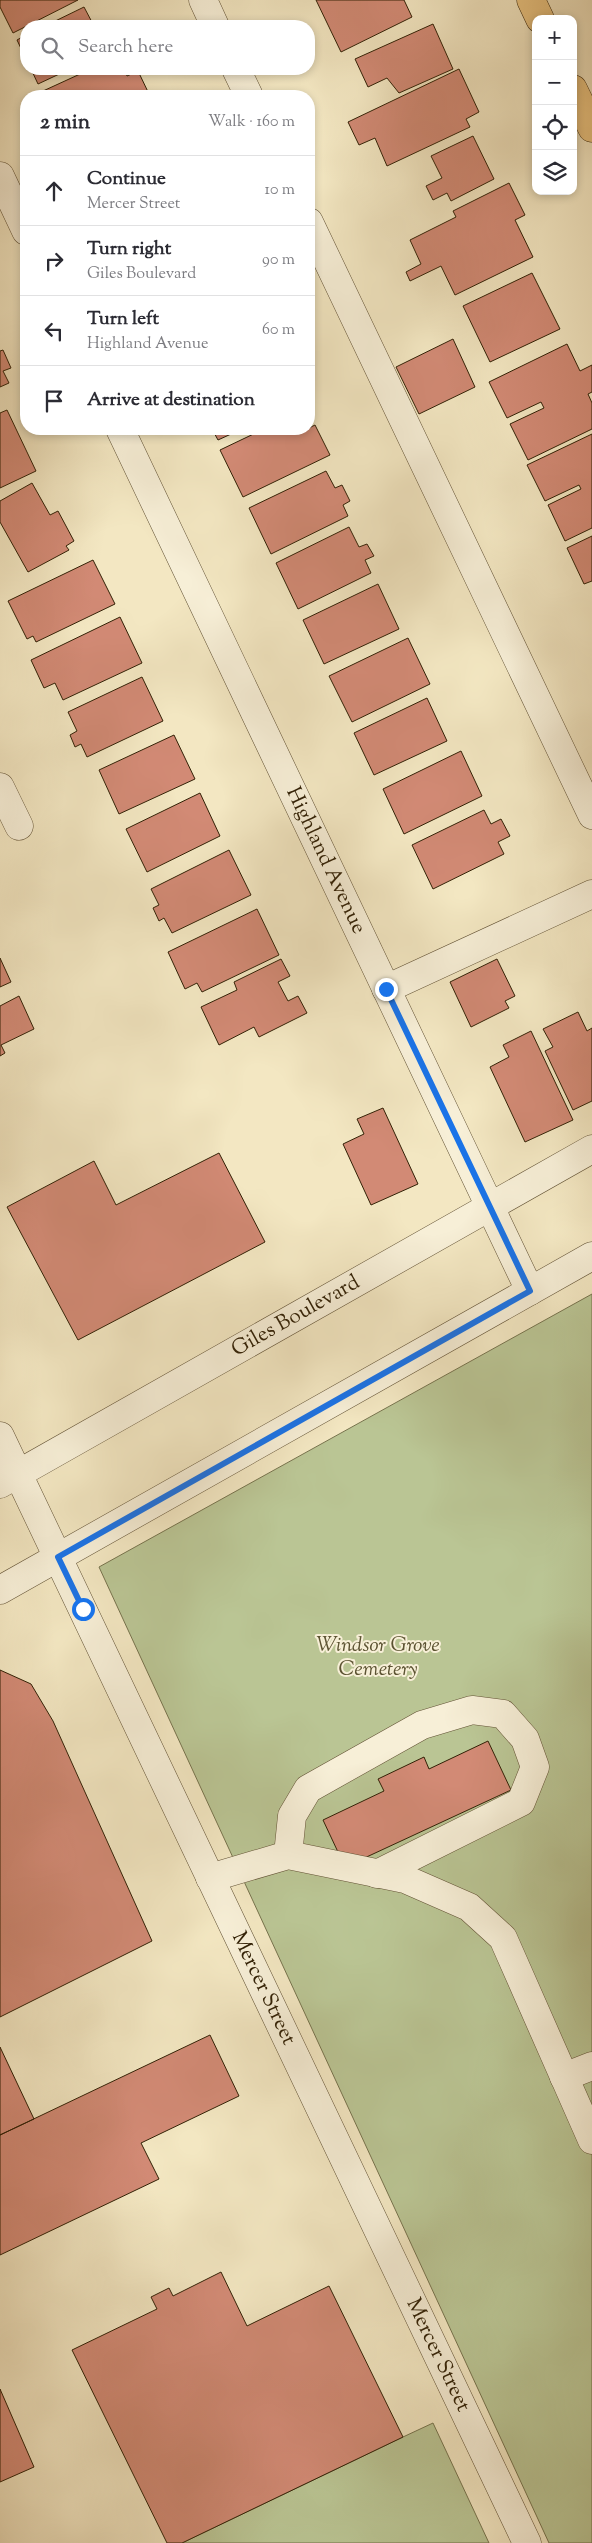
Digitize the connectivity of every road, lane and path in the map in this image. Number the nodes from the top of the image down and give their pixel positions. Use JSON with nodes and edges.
{"nodes":[{"id":1,"x":203,"y":0,"type":"edge"},
{"id":2,"x":531,"y":0,"type":"edge"},
{"id":3,"x":538,"y":15,"type":"edge"},
{"id":4,"x":212,"y":20,"type":"edge"},
{"id":5,"x":239,"y":75,"type":"edge"},
{"id":6,"x":246,"y":90,"type":"edge"},
{"id":7,"x":577,"y":97,"type":"edge"},
{"id":8,"x":592,"y":128,"type":"edge"},
{"id":9,"x":0,"y":176,"type":"edge"},
{"id":10,"x":20,"y":218,"type":"edge"},
{"id":11,"x":315,"y":235,"type":"edge"},
{"id":12,"x":123,"y":435,"type":"edge"},
{"id":13,"x":0,"y":787,"type":"edge"},
{"id":14,"x":592,"y":815,"type":"edge"},
{"id":15,"x":19,"y":826,"type":"dead end"},
{"id":16,"x":592,"y":894,"type":"edge"},
{"id":17,"x":386,"y":989,"type":"junction"},
{"id":18,"x":592,"y":1149,"type":"edge"},
{"id":19,"x":489,"y":1207,"type":"junction"},
{"id":20,"x":592,"y":1256,"type":"edge"},
{"id":21,"x":530,"y":1291,"type":"junction"},
{"id":22,"x":0,"y":1436,"type":"edge"},
{"id":23,"x":9,"y":1479,"type":"edge"},
{"id":24,"x":58,"y":1557,"type":"junction"},
{"id":25,"x":0,"y":1590,"type":"edge"},
{"id":26,"x":288,"y":1855,"type":"junction"},
{"id":27,"x":376,"y":1874,"type":"junction"},
{"id":28,"x":210,"y":1878,"type":"junction"},
{"id":29,"x":592,"y":2066,"type":"edge"},
{"id":30,"x":564,"y":2077,"type":"junction"},
{"id":31,"x":592,"y":2140,"type":"edge"},
{"id":32,"x":527,"y":2543,"type":"edge"}],
"edges":[{"from":1,"to":4,"type":"street"},
{"from":2,"to":3,"type":"main road"},
{"from":5,"to":6,"type":"street"},
{"from":7,"to":8,"type":"main road"},
{"from":9,"to":10,"type":"street"},
{"from":11,"to":14,"type":"street"},
{"from":12,"to":17,"type":"street","name":"Highland Avenue"},
{"from":13,"to":15,"type":"street"},
{"from":16,"to":17,"type":"street"},
{"from":17,"to":19,"type":"street","name":"Highland Avenue"},
{"from":18,"to":19,"type":"street","name":"Giles Boulevard"},
{"from":19,"to":21,"type":"street","name":"Highland Avenue"},
{"from":19,"to":23,"type":"street","name":"Giles Boulevard"},
{"from":20,"to":21,"type":"street"},
{"from":21,"to":24,"type":"street"},
{"from":22,"to":23,"type":"street","name":"Mercer Street"},
{"from":23,"to":24,"type":"street","name":"Mercer Street"},
{"from":24,"to":25,"type":"street"},
{"from":24,"to":28,"type":"street","name":"Mercer Street"},
{"from":26,"to":27,"type":"street"},
{"from":26,"to":27,"type":"street"},
{"from":26,"to":28,"type":"street"},
{"from":27,"to":30,"type":"street"},
{"from":28,"to":32,"type":"street","name":"Mercer Street"},
{"from":29,"to":30,"type":"street"},
{"from":30,"to":31,"type":"street"}]}
